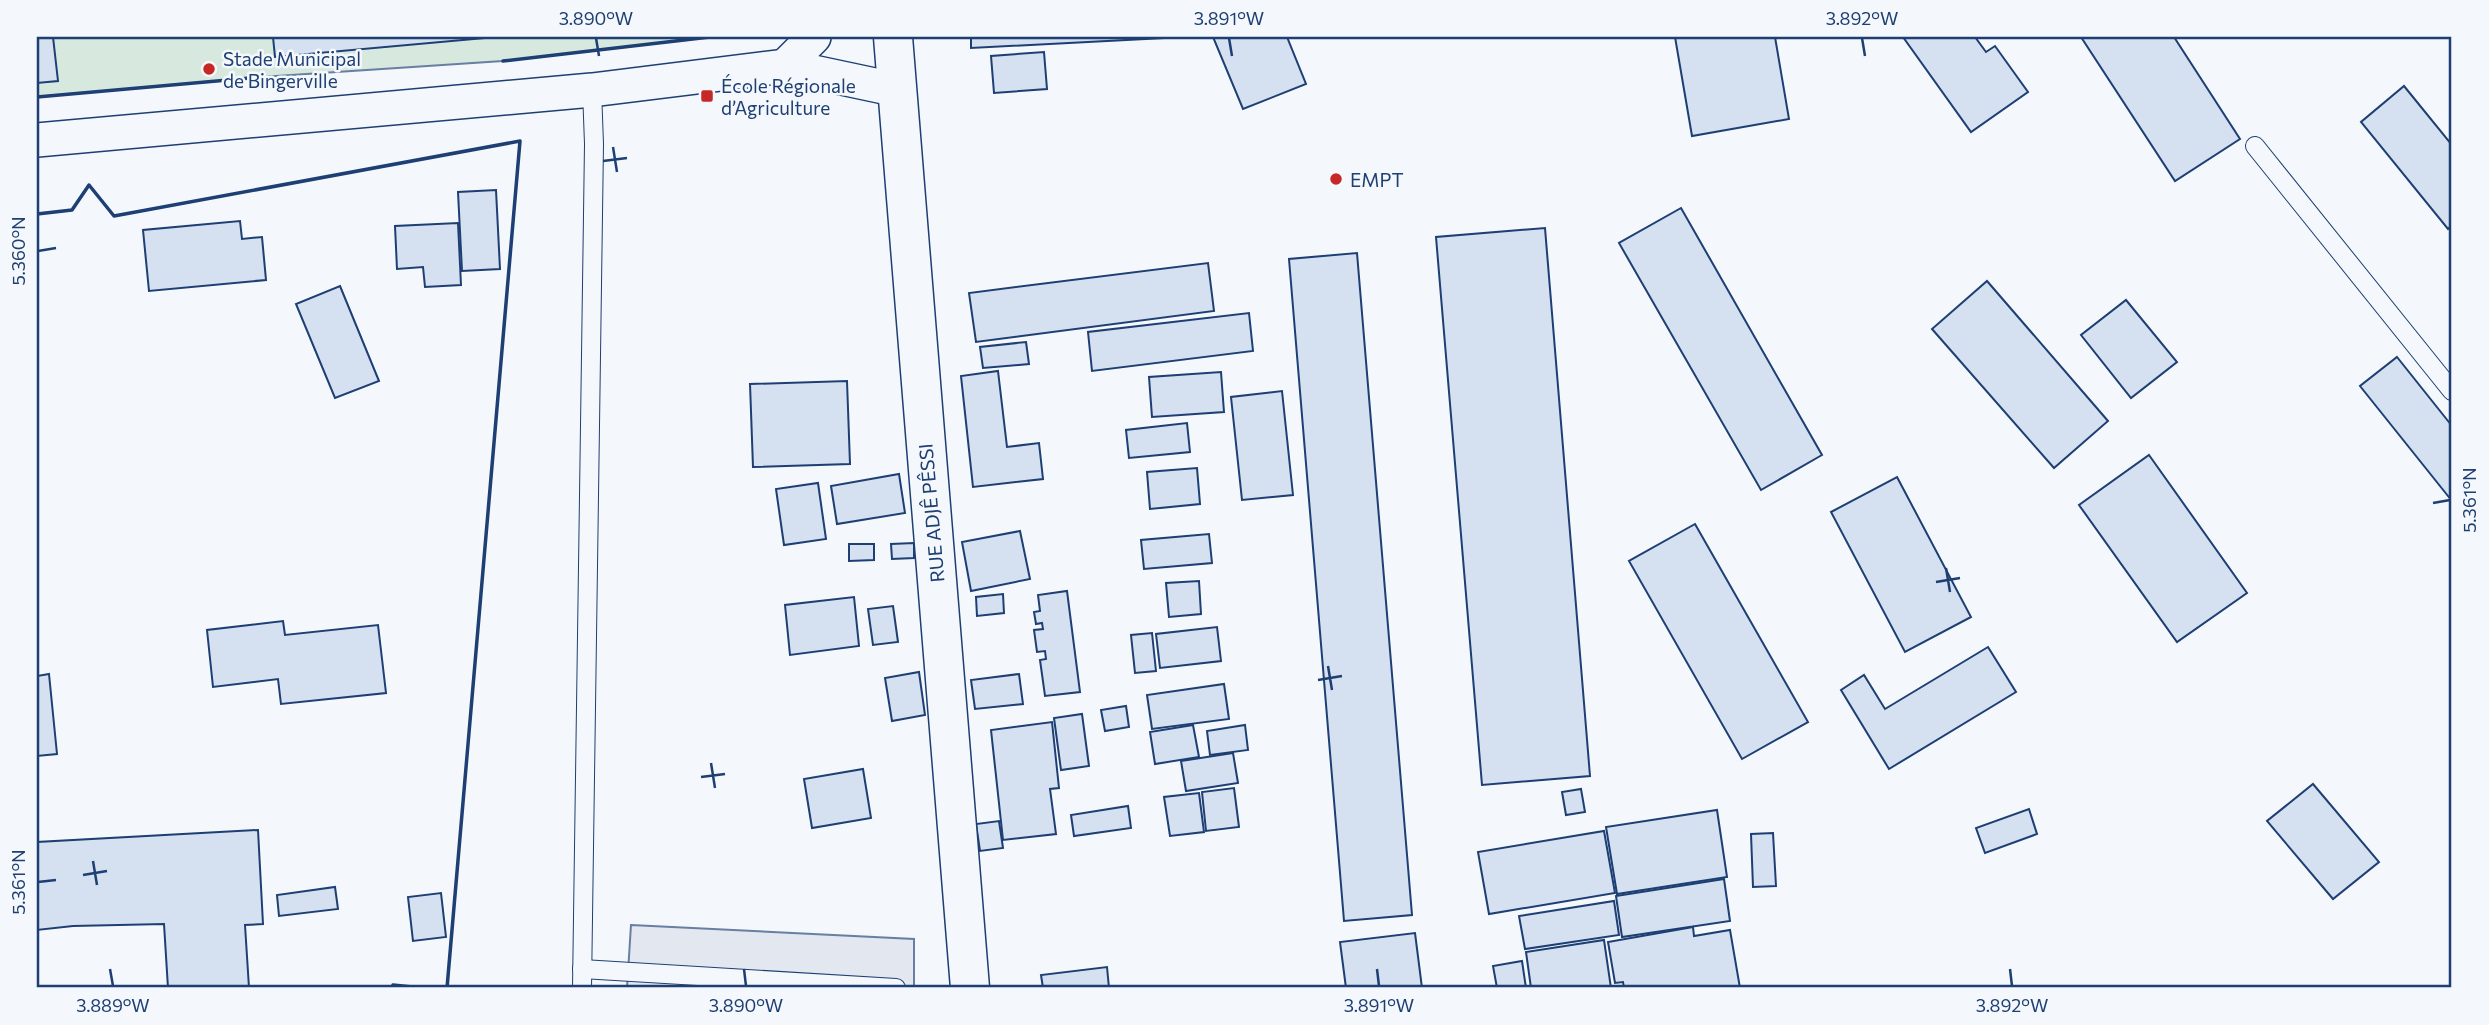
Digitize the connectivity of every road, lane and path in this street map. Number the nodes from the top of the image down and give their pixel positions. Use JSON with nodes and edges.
{"nodes":[{"id":1,"x":814,"y":37,"type":"edge"},
{"id":2,"x":893,"y":37,"type":"edge"},
{"id":3,"x":785,"y":66,"type":"junction"},
{"id":4,"x":592,"y":90,"type":"junction"},
{"id":5,"x":898,"y":90,"type":"junction"},
{"id":6,"x":37,"y":140,"type":"edge"},
{"id":7,"x":2255,"y":146,"type":"dead end"},
{"id":8,"x":2452,"y":391,"type":"edge"},
{"id":9,"x":582,"y":969,"type":"junction"},
{"id":10,"x":582,"y":988,"type":"edge"},
{"id":11,"x":896,"y":988,"type":"edge"},
{"id":12,"x":970,"y":988,"type":"edge"}],
"edges":[{"from":1,"to":3,"type":"street"},
{"from":2,"to":5,"type":"street","name":"RUE ADJÊ PÊSSI"},
{"from":3,"to":4,"type":"street"},
{"from":3,"to":5,"type":"street"},
{"from":4,"to":6,"type":"street"},
{"from":4,"to":9,"type":"lane"},
{"from":5,"to":12,"type":"street","name":"RUE ADJÊ PÊSSI"},
{"from":7,"to":8,"type":"lane"},
{"from":9,"to":10,"type":"lane"},
{"from":9,"to":11,"type":"lane"}]}
